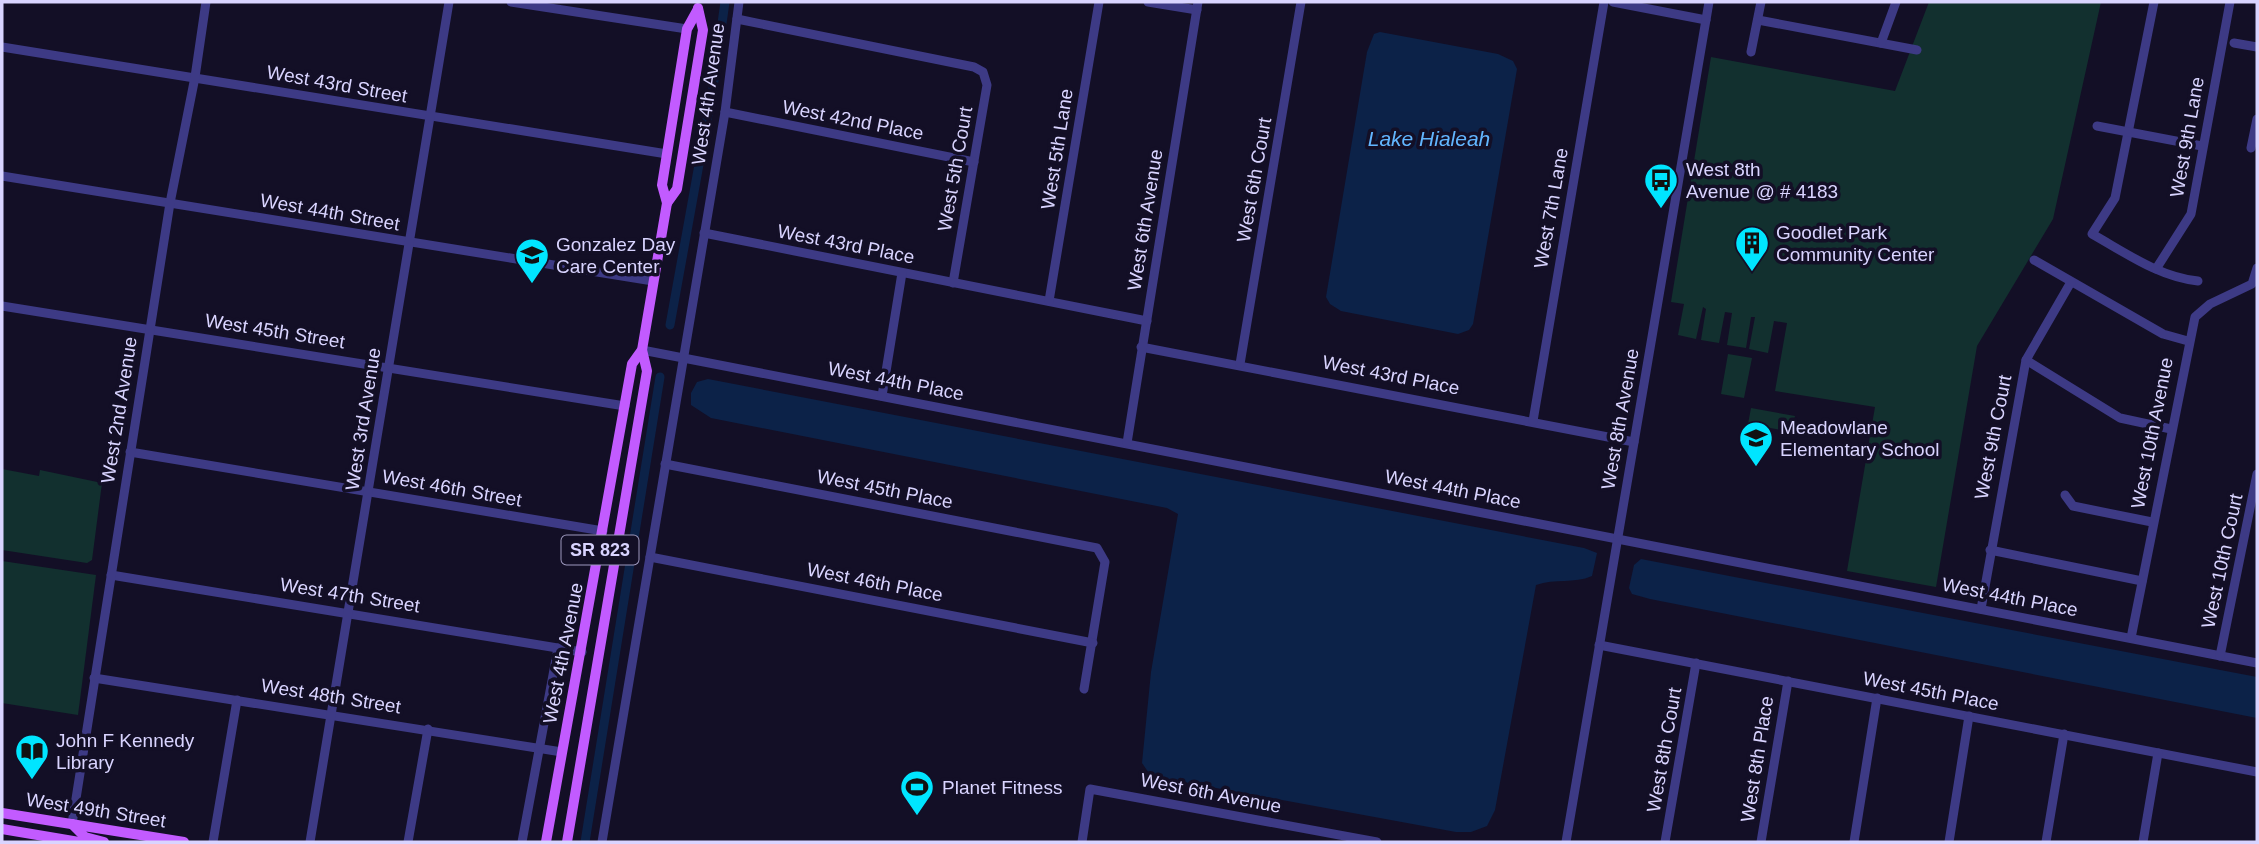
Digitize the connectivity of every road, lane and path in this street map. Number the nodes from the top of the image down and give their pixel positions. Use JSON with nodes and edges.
{"nodes":[{"id":1,"x":206,"y":2,"type":"edge"},
{"id":2,"x":449,"y":2,"type":"edge"},
{"id":3,"x":511,"y":2,"type":"edge"},
{"id":4,"x":739,"y":2,"type":"edge"},
{"id":5,"x":1099,"y":2,"type":"edge"},
{"id":6,"x":1148,"y":2,"type":"edge"},
{"id":7,"x":1301,"y":2,"type":"edge"},
{"id":8,"x":1604,"y":2,"type":"edge"},
{"id":9,"x":1613,"y":2,"type":"edge"},
{"id":10,"x":1709,"y":2,"type":"edge"},
{"id":11,"x":1760,"y":2,"type":"edge"},
{"id":12,"x":1896,"y":2,"type":"edge"},
{"id":13,"x":2154,"y":2,"type":"edge"},
{"id":14,"x":2230,"y":2,"type":"edge"},
{"id":15,"x":698,"y":5,"type":"edge"},
{"id":16,"x":1197,"y":6,"type":"edge"},
{"id":17,"x":737,"y":19,"type":"junction"},
{"id":18,"x":1706,"y":20,"type":"junction"},
{"id":19,"x":1758,"y":20,"type":"junction"},
{"id":20,"x":687,"y":29,"type":"junction"},
{"id":21,"x":1881,"y":43,"type":"junction"},
{"id":22,"x":2234,"y":43,"type":"dead end"},
{"id":23,"x":2,"y":47,"type":"edge"},
{"id":24,"x":2257,"y":47,"type":"edge"},
{"id":25,"x":1917,"y":50,"type":"dead end"},
{"id":26,"x":1751,"y":52,"type":"dead end"},
{"id":27,"x":195,"y":78,"type":"junction"},
{"id":28,"x":725,"y":113,"type":"junction"},
{"id":29,"x":430,"y":117,"type":"junction"},
{"id":30,"x":2257,"y":119,"type":"edge"},
{"id":31,"x":2097,"y":126,"type":"dead end"},
{"id":32,"x":2128,"y":131,"type":"junction"},
{"id":33,"x":2202,"y":146,"type":"junction"},
{"id":34,"x":2251,"y":148,"type":"dead end"},
{"id":35,"x":667,"y":154,"type":"junction"},
{"id":36,"x":974,"y":162,"type":"junction"},
{"id":37,"x":2,"y":176,"type":"edge"},
{"id":38,"x":170,"y":203,"type":"junction"},
{"id":39,"x":667,"y":203,"type":"junction"},
{"id":40,"x":704,"y":233,"type":"junction"},
{"id":41,"x":408,"y":243,"type":"junction"},
{"id":42,"x":2034,"y":260,"type":"dead end"},
{"id":43,"x":2257,"y":268,"type":"edge"},
{"id":44,"x":2156,"y":270,"type":"junction"},
{"id":45,"x":902,"y":273,"type":"junction"},
{"id":46,"x":653,"y":281,"type":"junction"},
{"id":47,"x":2198,"y":281,"type":"dead end"},
{"id":48,"x":2071,"y":282,"type":"junction"},
{"id":49,"x":953,"y":283,"type":"junction"},
{"id":50,"x":2255,"y":285,"type":"edge"},
{"id":51,"x":1049,"y":301,"type":"junction"},
{"id":52,"x":2,"y":306,"type":"edge"},
{"id":53,"x":1147,"y":321,"type":"junction"},
{"id":54,"x":149,"y":330,"type":"junction"},
{"id":55,"x":2188,"y":341,"type":"junction"},
{"id":56,"x":1141,"y":347,"type":"junction"},
{"id":57,"x":642,"y":349,"type":"junction"},
{"id":58,"x":683,"y":357,"type":"junction"},
{"id":59,"x":2026,"y":360,"type":"junction"},
{"id":60,"x":1240,"y":364,"type":"junction"},
{"id":61,"x":390,"y":366,"type":"junction"},
{"id":62,"x":883,"y":396,"type":"junction"},
{"id":63,"x":625,"y":406,"type":"junction"},
{"id":64,"x":1533,"y":421,"type":"junction"},
{"id":65,"x":2171,"y":429,"type":"junction"},
{"id":66,"x":1634,"y":442,"type":"junction"},
{"id":67,"x":1127,"y":443,"type":"junction"},
{"id":68,"x":130,"y":453,"type":"junction"},
{"id":69,"x":666,"y":464,"type":"junction"},
{"id":70,"x":2257,"y":474,"type":"edge"},
{"id":71,"x":369,"y":491,"type":"junction"},
{"id":72,"x":2065,"y":495,"type":"dead end"},
{"id":73,"x":2152,"y":522,"type":"junction"},
{"id":74,"x":603,"y":531,"type":"junction"},
{"id":75,"x":2245,"y":533,"type":"junction"},
{"id":76,"x":2257,"y":536,"type":"edge"},
{"id":77,"x":1618,"y":538,"type":"junction"},
{"id":78,"x":1990,"y":550,"type":"junction"},
{"id":79,"x":616,"y":553,"type":"junction"},
{"id":80,"x":650,"y":556,"type":"junction"},
{"id":81,"x":111,"y":575,"type":"junction"},
{"id":82,"x":2142,"y":581,"type":"junction"},
{"id":83,"x":1981,"y":609,"type":"junction"},
{"id":84,"x":349,"y":612,"type":"junction"},
{"id":85,"x":2131,"y":638,"type":"junction"},
{"id":86,"x":1093,"y":643,"type":"junction"},
{"id":87,"x":1599,"y":645,"type":"junction"},
{"id":88,"x":558,"y":648,"type":"junction"},
{"id":89,"x":582,"y":652,"type":"junction"},
{"id":90,"x":2220,"y":656,"type":"junction"},
{"id":91,"x":1696,"y":663,"type":"junction"},
{"id":92,"x":2257,"y":663,"type":"edge"},
{"id":93,"x":596,"y":676,"type":"junction"},
{"id":94,"x":94,"y":678,"type":"junction"},
{"id":95,"x":1788,"y":681,"type":"junction"},
{"id":96,"x":1084,"y":689,"type":"dead end"},
{"id":97,"x":1877,"y":698,"type":"junction"},
{"id":98,"x":237,"y":700,"type":"junction"},
{"id":99,"x":332,"y":714,"type":"junction"},
{"id":100,"x":1969,"y":716,"type":"junction"},
{"id":101,"x":428,"y":729,"type":"junction"},
{"id":102,"x":2064,"y":734,"type":"junction"},
{"id":103,"x":539,"y":748,"type":"junction"},
{"id":104,"x":562,"y":752,"type":"junction"},
{"id":105,"x":2158,"y":753,"type":"junction"},
{"id":106,"x":2257,"y":772,"type":"edge"},
{"id":107,"x":2,"y":813,"type":"edge"},
{"id":108,"x":72,"y":824,"type":"junction"},
{"id":109,"x":7,"y":830,"type":"edge"},
{"id":110,"x":45,"y":840,"type":"edge"},
{"id":111,"x":79,"y":842,"type":"edge"},
{"id":112,"x":104,"y":842,"type":"edge"},
{"id":113,"x":184,"y":842,"type":"edge"},
{"id":114,"x":213,"y":842,"type":"edge"},
{"id":115,"x":310,"y":842,"type":"edge"},
{"id":116,"x":408,"y":842,"type":"edge"},
{"id":117,"x":522,"y":842,"type":"edge"},
{"id":118,"x":546,"y":842,"type":"edge"},
{"id":119,"x":567,"y":842,"type":"edge"},
{"id":120,"x":602,"y":842,"type":"edge"},
{"id":121,"x":1082,"y":842,"type":"edge"},
{"id":122,"x":1377,"y":842,"type":"edge"},
{"id":123,"x":1566,"y":842,"type":"edge"},
{"id":124,"x":1665,"y":842,"type":"edge"},
{"id":125,"x":1761,"y":842,"type":"edge"},
{"id":126,"x":1854,"y":842,"type":"edge"},
{"id":127,"x":1949,"y":842,"type":"edge"},
{"id":128,"x":2046,"y":842,"type":"edge"},
{"id":129,"x":2143,"y":842,"type":"edge"}],
"edges":[{"from":1,"to":27,"type":"street","name":"West 2nd Avenue"},
{"from":2,"to":29,"type":"street","name":"West 3rd Avenue"},
{"from":3,"to":20,"type":"street"},
{"from":4,"to":17,"type":"street","name":"West 4th Avenue"},
{"from":5,"to":51,"type":"street","name":"West 5th Lane"},
{"from":6,"to":16,"type":"street"},
{"from":7,"to":60,"type":"street","name":"West 6th Court"},
{"from":8,"to":64,"type":"street","name":"West 7th Lane"},
{"from":9,"to":18,"type":"street"},
{"from":10,"to":18,"type":"street","name":"West 8th Avenue"},
{"from":11,"to":19,"type":"street"},
{"from":12,"to":21,"type":"street"},
{"from":13,"to":32,"type":"street"},
{"from":14,"to":33,"type":"street","name":"West 9th Lane"},
{"from":15,"to":20,"type":"main road","name":"West 4th Avenue","number":"SR 823"},
{"from":15,"to":39,"type":"main road","name":"West 4th Avenue","number":"SR 823"},
{"from":16,"to":53,"type":"street","name":"West 6th Avenue"},
{"from":17,"to":28,"type":"street","name":"West 4th Avenue"},
{"from":17,"to":36,"type":"street","name":"West 5th Court"},
{"from":18,"to":66,"type":"street","name":"West 8th Avenue"},
{"from":19,"to":21,"type":"street"},
{"from":19,"to":26,"type":"street"},
{"from":20,"to":35,"type":"main road","name":"West 4th Avenue","number":"SR 823"},
{"from":21,"to":25,"type":"street"},
{"from":22,"to":24,"type":"street"},
{"from":23,"to":27,"type":"street","name":"West 43rd Street"},
{"from":27,"to":29,"type":"street","name":"West 43rd Street"},
{"from":27,"to":38,"type":"street","name":"West 2nd Avenue"},
{"from":28,"to":36,"type":"street","name":"West 42nd Place"},
{"from":28,"to":40,"type":"street","name":"West 4th Avenue"},
{"from":29,"to":35,"type":"street","name":"West 43rd Street"},
{"from":29,"to":41,"type":"street","name":"West 3rd Avenue"},
{"from":30,"to":34,"type":"street"},
{"from":31,"to":32,"type":"street"},
{"from":32,"to":33,"type":"street"},
{"from":32,"to":44,"type":"street"},
{"from":33,"to":44,"type":"street","name":"West 9th Lane"},
{"from":35,"to":39,"type":"main road","name":"West 4th Avenue","number":"SR 823"},
{"from":36,"to":49,"type":"street","name":"West 5th Court"},
{"from":37,"to":38,"type":"street","name":"West 44th Street"},
{"from":38,"to":41,"type":"street","name":"West 44th Street"},
{"from":38,"to":54,"type":"street","name":"West 2nd Avenue"},
{"from":39,"to":46,"type":"main road","name":"West 4th Avenue","number":"SR 823"},
{"from":40,"to":45,"type":"street","name":"West 43rd Place"},
{"from":40,"to":58,"type":"street","name":"West 4th Avenue"},
{"from":41,"to":46,"type":"street","name":"West 44th Street"},
{"from":41,"to":61,"type":"street","name":"West 3rd Avenue"},
{"from":42,"to":48,"type":"street"},
{"from":43,"to":50,"type":"street","name":"West 10th Avenue"},
{"from":44,"to":47,"type":"street"},
{"from":45,"to":49,"type":"street","name":"West 43rd Place"},
{"from":45,"to":62,"type":"street"},
{"from":46,"to":57,"type":"main road","name":"West 4th Avenue","number":"SR 823"},
{"from":48,"to":55,"type":"street"},
{"from":48,"to":59,"type":"street","name":"West 9th Court"},
{"from":49,"to":51,"type":"street","name":"West 43rd Place"},
{"from":50,"to":55,"type":"street","name":"West 10th Avenue"},
{"from":51,"to":53,"type":"street","name":"West 43rd Place"},
{"from":52,"to":54,"type":"street","name":"West 45th Street"},
{"from":53,"to":56,"type":"street","name":"West 6th Avenue"},
{"from":54,"to":61,"type":"street","name":"West 45th Street"},
{"from":54,"to":68,"type":"street","name":"West 2nd Avenue"},
{"from":55,"to":65,"type":"street","name":"West 10th Avenue"},
{"from":56,"to":60,"type":"street","name":"West 43rd Place"},
{"from":56,"to":67,"type":"street","name":"West 6th Avenue"},
{"from":57,"to":58,"type":"street","name":"West 44th Place"},
{"from":57,"to":63,"type":"main road","name":"West 4th Avenue","number":"SR 823"},
{"from":57,"to":79,"type":"main road","name":"West 4th Avenue","number":"SR 823"},
{"from":58,"to":62,"type":"street","name":"West 44th Place"},
{"from":58,"to":69,"type":"street","name":"West 4th Avenue"},
{"from":59,"to":65,"type":"street"},
{"from":59,"to":78,"type":"street","name":"West 9th Court"},
{"from":60,"to":64,"type":"street","name":"West 43rd Place"},
{"from":61,"to":63,"type":"street","name":"West 45th Street"},
{"from":61,"to":71,"type":"street","name":"West 3rd Avenue"},
{"from":62,"to":67,"type":"street","name":"West 44th Place"},
{"from":63,"to":74,"type":"main road","name":"West 4th Avenue","number":"SR 823"},
{"from":64,"to":66,"type":"street","name":"West 43rd Place"},
{"from":65,"to":73,"type":"street","name":"West 10th Avenue"},
{"from":66,"to":77,"type":"street","name":"West 8th Avenue"},
{"from":67,"to":77,"type":"street","name":"West 44th Place"},
{"from":68,"to":71,"type":"street","name":"West 46th Street"},
{"from":68,"to":81,"type":"street","name":"West 2nd Avenue"},
{"from":69,"to":80,"type":"street","name":"West 4th Avenue"},
{"from":69,"to":86,"type":"street","name":"West 45th Place"},
{"from":70,"to":75,"type":"street","name":"West 10th Court"},
{"from":71,"to":74,"type":"street","name":"West 46th Street"},
{"from":71,"to":84,"type":"street","name":"West 3rd Avenue"},
{"from":72,"to":73,"type":"street"},
{"from":73,"to":82,"type":"street","name":"West 10th Avenue"},
{"from":74,"to":79,"type":"main road"},
{"from":74,"to":89,"type":"main road","name":"West 4th Avenue","number":"SR 823"},
{"from":75,"to":76,"type":"street"},
{"from":75,"to":90,"type":"street","name":"West 10th Court"},
{"from":77,"to":83,"type":"street","name":"West 44th Place"},
{"from":77,"to":87,"type":"street","name":"West 8th Avenue"},
{"from":78,"to":82,"type":"street"},
{"from":78,"to":83,"type":"street","name":"West 9th Court"},
{"from":79,"to":93,"type":"main road","name":"West 4th Avenue","number":"SR 823"},
{"from":80,"to":86,"type":"street","name":"West 46th Place"},
{"from":80,"to":120,"type":"street","name":"West 4th Avenue"},
{"from":81,"to":84,"type":"street","name":"West 47th Street"},
{"from":81,"to":94,"type":"street","name":"West 2nd Avenue"},
{"from":82,"to":85,"type":"street","name":"West 10th Avenue"},
{"from":83,"to":85,"type":"street","name":"West 44th Place"},
{"from":84,"to":88,"type":"street","name":"West 47th Street"},
{"from":84,"to":99,"type":"street","name":"West 3rd Avenue"},
{"from":85,"to":90,"type":"street","name":"West 44th Place"},
{"from":86,"to":96,"type":"street"},
{"from":87,"to":91,"type":"street","name":"West 45th Place"},
{"from":87,"to":123,"type":"street","name":"West 8th Avenue"},
{"from":88,"to":89,"type":"street","name":"West 47th Street"},
{"from":88,"to":103,"type":"street"},
{"from":89,"to":93,"type":"main road"},
{"from":89,"to":104,"type":"main road","name":"West 4th Avenue","number":"SR 823"},
{"from":90,"to":92,"type":"street","name":"West 44th Place"},
{"from":91,"to":95,"type":"street","name":"West 45th Place"},
{"from":91,"to":124,"type":"street","name":"West 8th Court"},
{"from":93,"to":119,"type":"main road","name":"West 4th Avenue","number":"SR 823"},
{"from":94,"to":98,"type":"street","name":"West 48th Street"},
{"from":94,"to":108,"type":"street","name":"West 2nd Avenue"},
{"from":95,"to":97,"type":"street","name":"West 45th Place"},
{"from":95,"to":125,"type":"street","name":"West 8th Place"},
{"from":97,"to":100,"type":"street","name":"West 45th Place"},
{"from":97,"to":126,"type":"street"},
{"from":98,"to":99,"type":"street","name":"West 48th Street"},
{"from":98,"to":114,"type":"street"},
{"from":99,"to":101,"type":"street","name":"West 48th Street"},
{"from":99,"to":115,"type":"street","name":"West 3rd Avenue"},
{"from":100,"to":102,"type":"street","name":"West 45th Place"},
{"from":100,"to":127,"type":"street"},
{"from":101,"to":103,"type":"street","name":"West 48th Street"},
{"from":101,"to":116,"type":"street"},
{"from":102,"to":105,"type":"street","name":"West 45th Place"},
{"from":102,"to":128,"type":"street"},
{"from":103,"to":104,"type":"street","name":"West 48th Street"},
{"from":103,"to":117,"type":"street"},
{"from":104,"to":118,"type":"main road","name":"West 4th Avenue","number":"SR 823"},
{"from":105,"to":106,"type":"street","name":"West 45th Place"},
{"from":105,"to":129,"type":"street"},
{"from":107,"to":108,"type":"main road","name":"West 49th Street"},
{"from":108,"to":109,"type":"main road"},
{"from":108,"to":112,"type":"main road"},
{"from":108,"to":113,"type":"main road","name":"West 49th Street"},
{"from":109,"to":110,"type":"main road","name":"West 49th Street"},
{"from":110,"to":111,"type":"main road","name":"West 49th Street"},
{"from":121,"to":122,"type":"street","name":"West 6th Avenue"}]}
